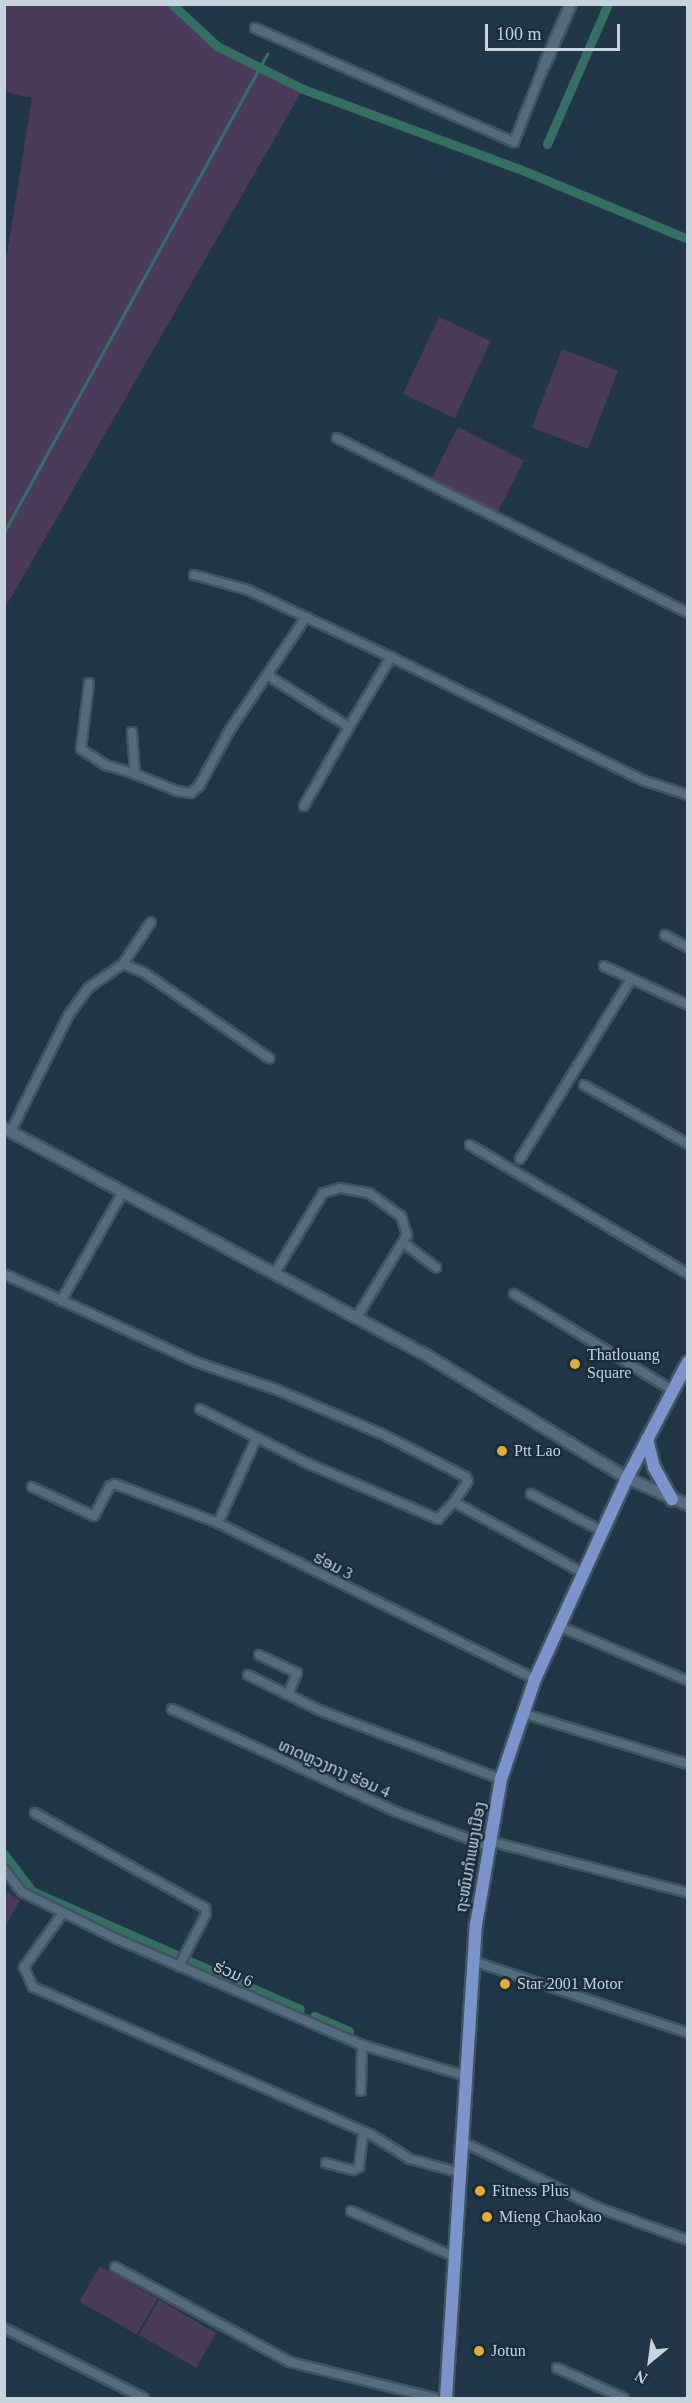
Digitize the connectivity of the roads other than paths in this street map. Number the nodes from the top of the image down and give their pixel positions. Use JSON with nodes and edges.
{"nodes":[{"id":1,"x":572,"y":4,"type":"edge"},
{"id":2,"x":255,"y":28,"type":"dead end"},
{"id":3,"x":544,"y":66,"type":"joint"},
{"id":4,"x":337,"y":438,"type":"dead end"},
{"id":5,"x":194,"y":575,"type":"dead end"},
{"id":6,"x":687,"y":613,"type":"edge"},
{"id":7,"x":306,"y":617,"type":"junction"},
{"id":8,"x":391,"y":657,"type":"junction"},
{"id":9,"x":267,"y":675,"type":"junction"},
{"id":10,"x":89,"y":683,"type":"dead end"},
{"id":11,"x":349,"y":727,"type":"junction"},
{"id":12,"x":132,"y":732,"type":"dead end"},
{"id":13,"x":135,"y":774,"type":"junction"},
{"id":14,"x":687,"y":795,"type":"edge"},
{"id":15,"x":304,"y":806,"type":"dead end"},
{"id":16,"x":151,"y":922,"type":"dead end"},
{"id":17,"x":665,"y":935,"type":"dead end"},
{"id":18,"x":687,"y":948,"type":"edge"},
{"id":19,"x":123,"y":964,"type":"junction"},
{"id":20,"x":604,"y":966,"type":"dead end"},
{"id":21,"x":631,"y":979,"type":"junction"},
{"id":22,"x":687,"y":1005,"type":"edge"},
{"id":23,"x":269,"y":1058,"type":"dead end"},
{"id":24,"x":584,"y":1085,"type":"dead end"},
{"id":25,"x":8,"y":1130,"type":"edge"},
{"id":26,"x":687,"y":1144,"type":"edge"},
{"id":27,"x":470,"y":1145,"type":"dead end"},
{"id":28,"x":520,"y":1159,"type":"dead end"},
{"id":29,"x":123,"y":1192,"type":"junction"},
{"id":30,"x":405,"y":1244,"type":"junction"},
{"id":31,"x":436,"y":1267,"type":"dead end"},
{"id":32,"x":275,"y":1273,"type":"junction"},
{"id":33,"x":4,"y":1274,"type":"edge"},
{"id":34,"x":687,"y":1275,"type":"edge"},
{"id":35,"x":514,"y":1294,"type":"dead end"},
{"id":36,"x":61,"y":1301,"type":"junction"},
{"id":37,"x":357,"y":1317,"type":"junction"},
{"id":38,"x":687,"y":1362,"type":"edge"},
{"id":39,"x":678,"y":1387,"type":"edge"},
{"id":40,"x":200,"y":1409,"type":"dead end"},
{"id":41,"x":257,"y":1437,"type":"junction"},
{"id":42,"x":647,"y":1439,"type":"junction"},
{"id":43,"x":627,"y":1478,"type":"junction"},
{"id":44,"x":32,"y":1487,"type":"dead end"},
{"id":45,"x":531,"y":1494,"type":"dead end"},
{"id":46,"x":672,"y":1498,"type":"junction"},
{"id":47,"x":454,"y":1502,"type":"junction"},
{"id":48,"x":687,"y":1505,"type":"edge"},
{"id":49,"x":218,"y":1523,"type":"junction"},
{"id":50,"x":604,"y":1532,"type":"junction"},
{"id":51,"x":585,"y":1574,"type":"junction"},
{"id":52,"x":561,"y":1627,"type":"junction"},
{"id":53,"x":259,"y":1655,"type":"dead end"},
{"id":54,"x":248,"y":1675,"type":"dead end"},
{"id":55,"x":535,"y":1679,"type":"junction"},
{"id":56,"x":687,"y":1681,"type":"edge"},
{"id":57,"x":288,"y":1694,"type":"junction"},
{"id":58,"x":172,"y":1709,"type":"dead end"},
{"id":59,"x":522,"y":1713,"type":"junction"},
{"id":60,"x":687,"y":1764,"type":"edge"},
{"id":61,"x":501,"y":1779,"type":"junction"},
{"id":62,"x":35,"y":1813,"type":"dead end"},
{"id":63,"x":489,"y":1844,"type":"junction"},
{"id":64,"x":4,"y":1869,"type":"edge"},
{"id":65,"x":687,"y":1893,"type":"edge"},
{"id":66,"x":63,"y":1913,"type":"junction"},
{"id":67,"x":473,"y":1961,"type":"junction"},
{"id":68,"x":179,"y":1966,"type":"junction"},
{"id":69,"x":687,"y":2033,"type":"edge"},
{"id":70,"x":362,"y":2045,"type":"junction"},
{"id":71,"x":466,"y":2076,"type":"junction"},
{"id":72,"x":361,"y":2091,"type":"dead end"},
{"id":73,"x":363,"y":2132,"type":"junction"},
{"id":74,"x":460,"y":2140,"type":"junction"},
{"id":75,"x":326,"y":2163,"type":"dead end"},
{"id":76,"x":458,"y":2172,"type":"junction"},
{"id":77,"x":351,"y":2211,"type":"dead end"},
{"id":78,"x":687,"y":2240,"type":"edge"},
{"id":79,"x":453,"y":2256,"type":"junction"},
{"id":80,"x":115,"y":2267,"type":"dead end"},
{"id":81,"x":4,"y":2328,"type":"edge"},
{"id":82,"x":557,"y":2368,"type":"dead end"},
{"id":83,"x":144,"y":2398,"type":"edge"},
{"id":84,"x":436,"y":2398,"type":"edge"},
{"id":85,"x":446,"y":2398,"type":"edge"},
{"id":86,"x":624,"y":2398,"type":"edge"}],
"edges":[{"from":1,"to":3,"type":"main road"},
{"from":2,"to":3,"type":"street"},
{"from":4,"to":6,"type":"street"},
{"from":5,"to":7,"type":"street"},
{"from":7,"to":8,"type":"street"},
{"from":7,"to":9,"type":"street"},
{"from":8,"to":11,"type":"street"},
{"from":8,"to":14,"type":"street"},
{"from":9,"to":11,"type":"street"},
{"from":9,"to":13,"type":"street"},
{"from":10,"to":13,"type":"street"},
{"from":11,"to":15,"type":"street"},
{"from":12,"to":13,"type":"street"},
{"from":16,"to":19,"type":"street"},
{"from":17,"to":18,"type":"street"},
{"from":19,"to":23,"type":"street"},
{"from":19,"to":25,"type":"street"},
{"from":20,"to":21,"type":"street"},
{"from":21,"to":22,"type":"street"},
{"from":21,"to":28,"type":"street"},
{"from":24,"to":26,"type":"street"},
{"from":25,"to":29,"type":"main road"},
{"from":27,"to":34,"type":"street"},
{"from":29,"to":32,"type":"main road"},
{"from":29,"to":36,"type":"street"},
{"from":30,"to":31,"type":"street"},
{"from":30,"to":32,"type":"street"},
{"from":30,"to":37,"type":"street"},
{"from":32,"to":37,"type":"main road"},
{"from":33,"to":36,"type":"street"},
{"from":35,"to":39,"type":"street"},
{"from":36,"to":47,"type":"street"},
{"from":37,"to":43,"type":"main road"},
{"from":38,"to":39,"type":"main road","name":"ຖະໜົນກຳແພງເມືອງ"},
{"from":39,"to":42,"type":"main road","name":"ຖະໜົນກຳແພງເມືອງ"},
{"from":40,"to":41,"type":"street"},
{"from":41,"to":47,"type":"street"},
{"from":41,"to":49,"type":"street"},
{"from":42,"to":43,"type":"main road","name":"ຖະໜົນກຳແພງເມືອງ"},
{"from":42,"to":46,"type":"main road"},
{"from":43,"to":46,"type":"main road"},
{"from":43,"to":50,"type":"main road","name":"ຖະໜົນກຳແພງເມືອງ"},
{"from":44,"to":49,"type":"street","name":"ຮ່ອມ 3"},
{"from":45,"to":50,"type":"street"},
{"from":46,"to":48,"type":"main road"},
{"from":47,"to":51,"type":"street"},
{"from":49,"to":55,"type":"street","name":"ຮ່ອມ 3"},
{"from":50,"to":51,"type":"main road","name":"ຖະໜົນກຳແພງເມືອງ"},
{"from":51,"to":52,"type":"main road","name":"ຖະໜົນກຳແພງເມືອງ"},
{"from":52,"to":55,"type":"main road","name":"ຖະໜົນກຳແພງເມືອງ"},
{"from":52,"to":56,"type":"street"},
{"from":53,"to":57,"type":"street"},
{"from":54,"to":57,"type":"street"},
{"from":55,"to":59,"type":"main road","name":"ຖະໜົນກຳແພງເມືອງ"},
{"from":57,"to":61,"type":"street"},
{"from":58,"to":63,"type":"street","name":"ທາດຫຼວງກາງ ຮ່ອມ 4"},
{"from":59,"to":60,"type":"street"},
{"from":59,"to":61,"type":"main road","name":"ຖະໜົນກຳແພງເມືອງ"},
{"from":61,"to":63,"type":"main road","name":"ຖະໜົນກຳແພງເມືອງ"},
{"from":62,"to":68,"type":"street"},
{"from":63,"to":65,"type":"street","name":"ທາດຫຼວງກາງ ຮ່ອມ 4"},
{"from":63,"to":67,"type":"main road","name":"ຖະໜົນກຳແພງເມືອງ"},
{"from":64,"to":66,"type":"street","name":"ຮ່ວມ 6"},
{"from":66,"to":68,"type":"street","name":"ຮ່ວມ 6"},
{"from":66,"to":73,"type":"street"},
{"from":67,"to":69,"type":"street"},
{"from":67,"to":71,"type":"main road","name":"ຖະໜົນກຳແພງເມືອງ"},
{"from":68,"to":70,"type":"street","name":"ຮ່ວມ 6"},
{"from":70,"to":71,"type":"street","name":"ຮ່ວມ 6"},
{"from":70,"to":72,"type":"street"},
{"from":71,"to":74,"type":"main road","name":"ຖະໜົນກຳແພງເມືອງ"},
{"from":73,"to":75,"type":"street"},
{"from":73,"to":76,"type":"street"},
{"from":74,"to":76,"type":"main road","name":"ຖະໜົນກຳແພງເມືອງ"},
{"from":74,"to":78,"type":"street"},
{"from":76,"to":79,"type":"main road","name":"ຖະໜົນກຳແພງເມືອງ"},
{"from":77,"to":79,"type":"street"},
{"from":79,"to":85,"type":"main road","name":"ຖະໜົນກຳແພງເມືອງ"},
{"from":80,"to":84,"type":"street"},
{"from":81,"to":83,"type":"street"},
{"from":82,"to":86,"type":"street"}]}
